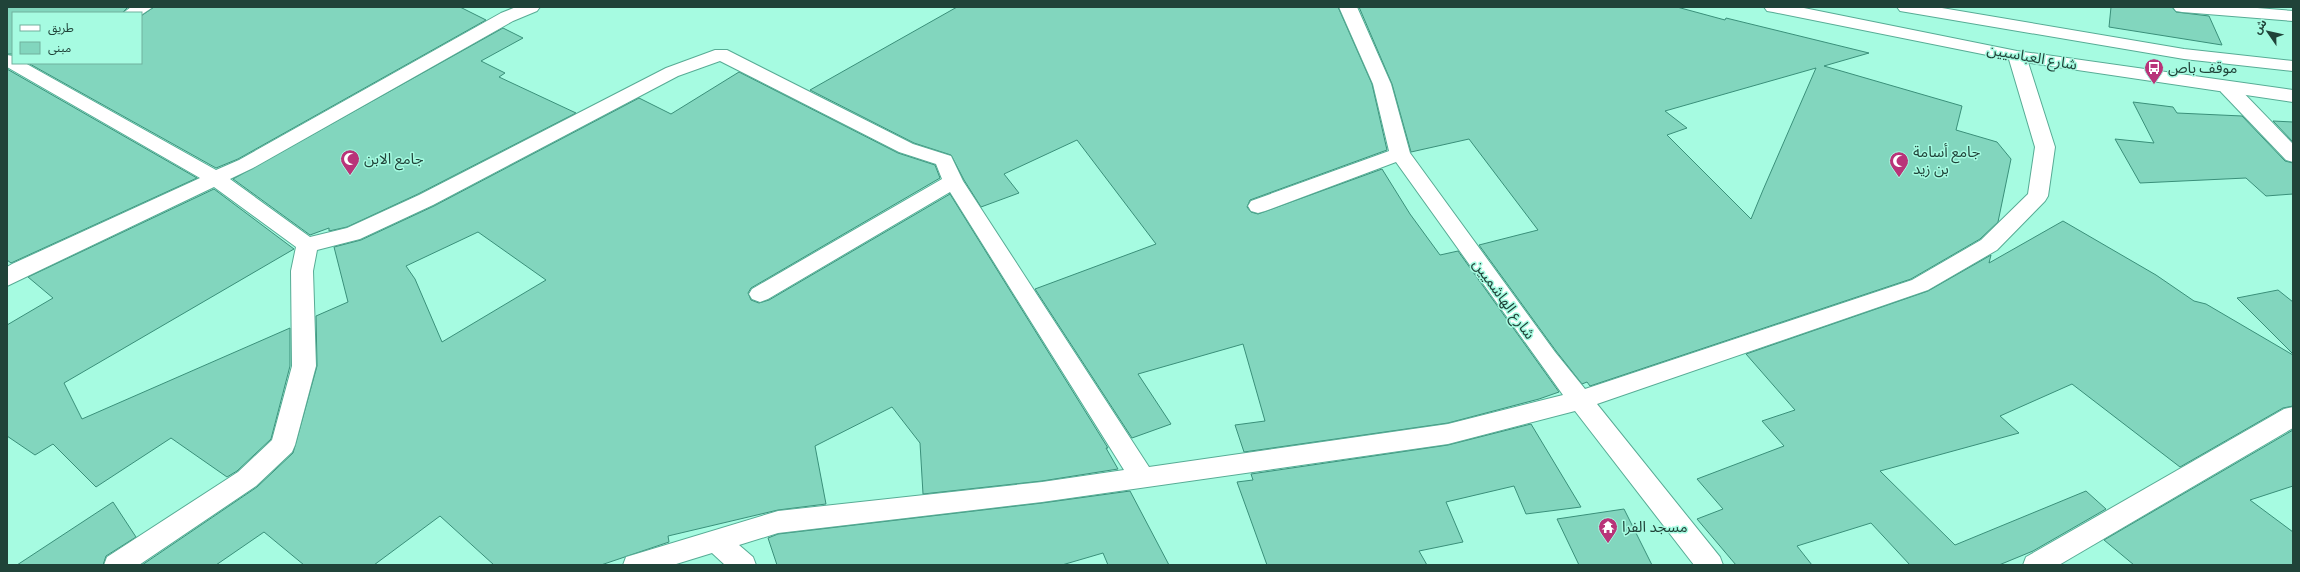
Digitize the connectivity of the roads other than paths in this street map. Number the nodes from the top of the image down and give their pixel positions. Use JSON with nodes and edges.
{"nodes":[{"id":1,"x":144,"y":7,"type":"edge"},
{"id":2,"x":530,"y":7,"type":"edge"},
{"id":3,"x":1348,"y":7,"type":"edge"},
{"id":4,"x":1773,"y":7,"type":"edge"},
{"id":5,"x":1906,"y":7,"type":"edge"},
{"id":6,"x":2182,"y":7,"type":"edge"},
{"id":7,"x":134,"y":12,"type":"edge"},
{"id":8,"x":2293,"y":16,"type":"edge"},
{"id":9,"x":2017,"y":56,"type":"junction"},
{"id":10,"x":21,"y":64,"type":"edge"},
{"id":11,"x":2293,"y":66,"type":"edge"},
{"id":12,"x":2228,"y":88,"type":"junction"},
{"id":13,"x":2293,"y":96,"type":"edge"},
{"id":14,"x":1400,"y":154,"type":"junction"},
{"id":15,"x":2293,"y":156,"type":"edge"},
{"id":16,"x":214,"y":178,"type":"junction"},
{"id":17,"x":953,"y":181,"type":"junction"},
{"id":18,"x":1258,"y":206,"type":"dead end"},
{"id":19,"x":307,"y":245,"type":"junction"},
{"id":20,"x":7,"y":278,"type":"edge"},
{"id":21,"x":760,"y":294,"type":"dead end"},
{"id":22,"x":1580,"y":400,"type":"junction"},
{"id":23,"x":2293,"y":416,"type":"edge"},
{"id":24,"x":1142,"y":477,"type":"junction"},
{"id":25,"x":716,"y":540,"type":"junction"},
{"id":26,"x":117,"y":565,"type":"edge"},
{"id":27,"x":636,"y":565,"type":"edge"},
{"id":28,"x":743,"y":565,"type":"edge"},
{"id":29,"x":1710,"y":565,"type":"edge"},
{"id":30,"x":2036,"y":565,"type":"edge"}],
"edges":[{"from":1,"to":7,"type":"street"},
{"from":2,"to":16,"type":"street"},
{"from":3,"to":14,"type":"street","name":"شارع الهاشميين"},
{"from":4,"to":9,"type":"street","name":"شارع العباسيين"},
{"from":5,"to":11,"type":"street","name":"شارع العباسيين"},
{"from":6,"to":8,"type":"street"},
{"from":9,"to":12,"type":"street","name":"شارع العباسيين"},
{"from":9,"to":22,"type":"street"},
{"from":10,"to":16,"type":"street"},
{"from":12,"to":13,"type":"street","name":"شارع العباسيين"},
{"from":12,"to":15,"type":"street"},
{"from":14,"to":18,"type":"street"},
{"from":14,"to":22,"type":"street","name":"شارع الهاشميين"},
{"from":16,"to":19,"type":"street"},
{"from":16,"to":20,"type":"street"},
{"from":17,"to":19,"type":"street"},
{"from":17,"to":21,"type":"street"},
{"from":17,"to":24,"type":"street"},
{"from":19,"to":26,"type":"street"},
{"from":22,"to":24,"type":"street"},
{"from":22,"to":29,"type":"street","name":"شارع الهاشميين"},
{"from":23,"to":30,"type":"street"},
{"from":24,"to":25,"type":"street"},
{"from":25,"to":27,"type":"street"},
{"from":25,"to":28,"type":"street"}]}
